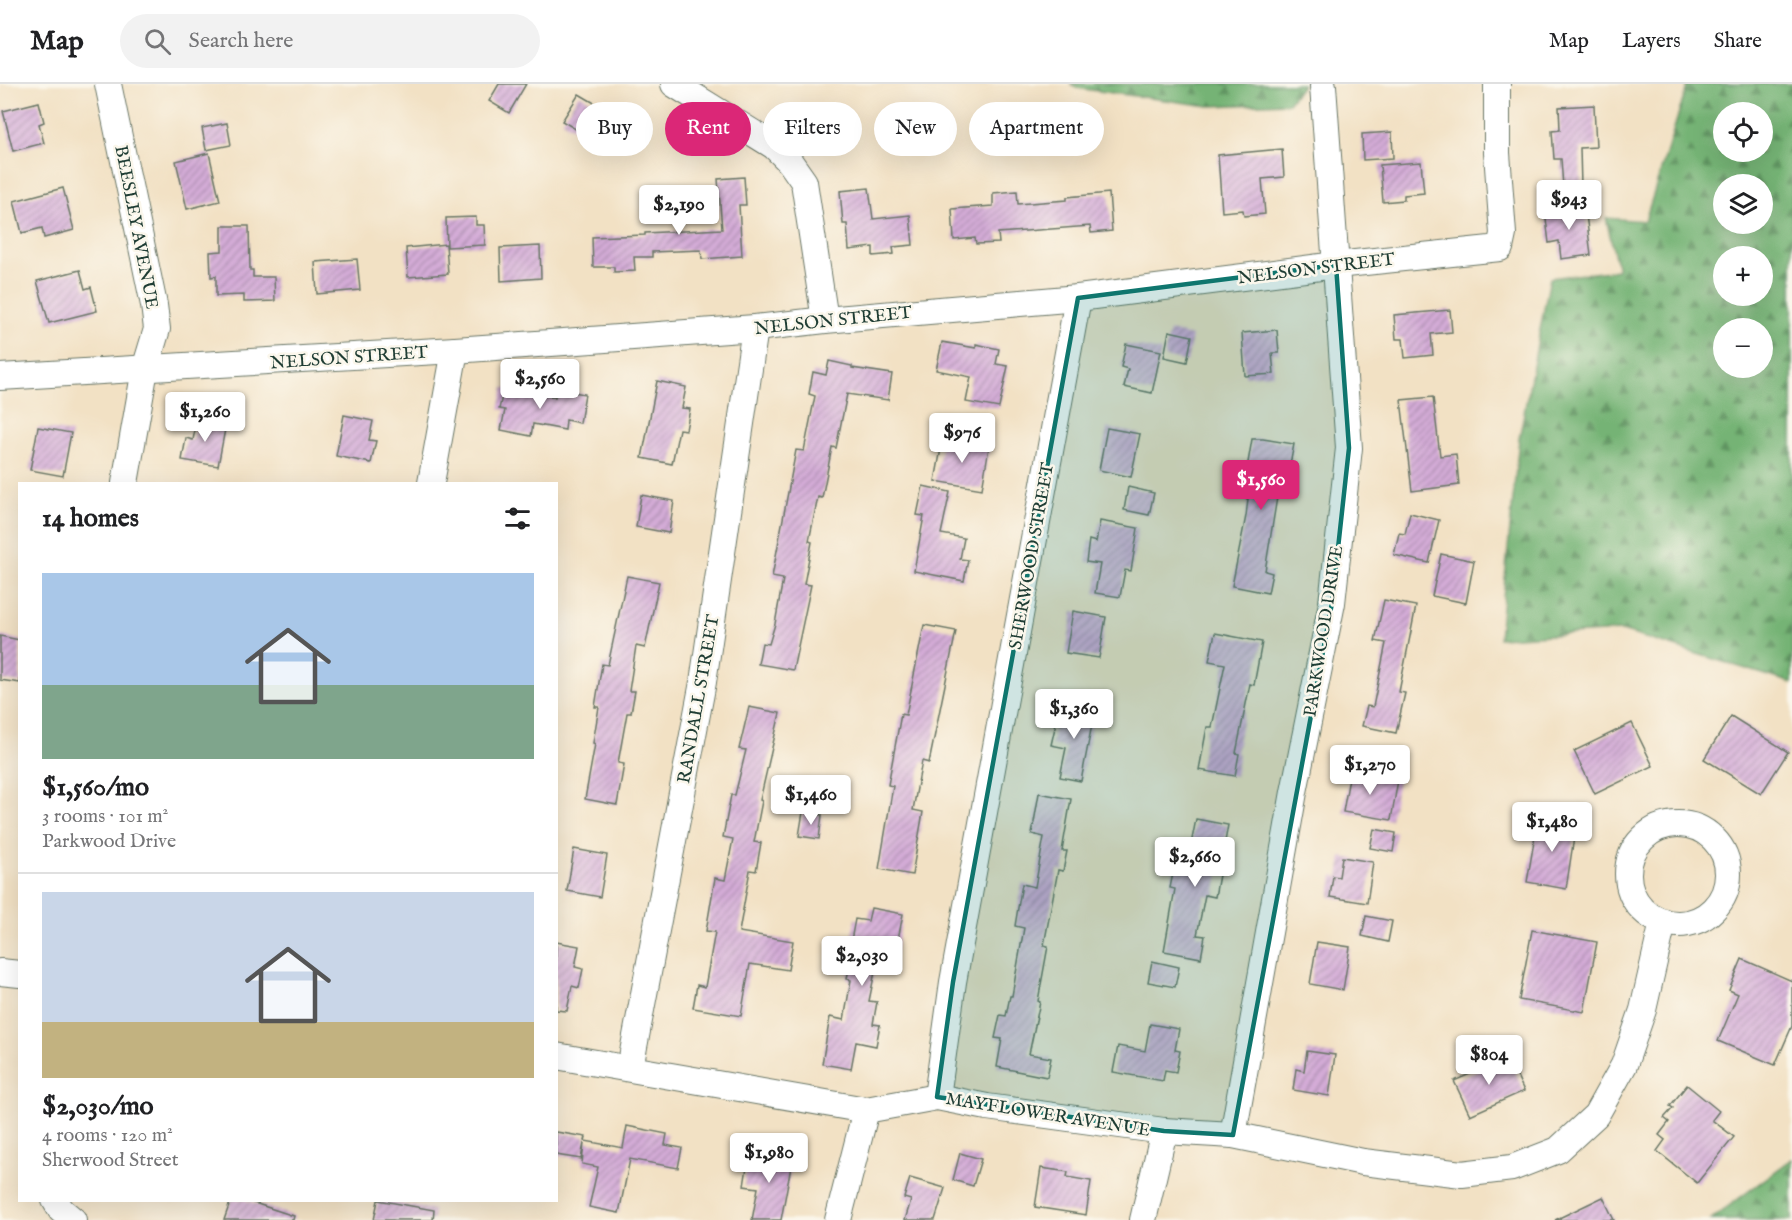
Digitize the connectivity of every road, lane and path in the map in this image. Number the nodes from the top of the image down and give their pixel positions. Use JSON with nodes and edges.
{"nodes":[{"id":1,"x":108,"y":84,"type":"edge"},
{"id":2,"x":674,"y":84,"type":"edge"},
{"id":3,"x":1497,"y":84,"type":"edge"},
{"id":4,"x":1323,"y":86,"type":"dead end"},
{"id":5,"x":1336,"y":265,"type":"junction"},
{"id":6,"x":1078,"y":298,"type":"junction"},
{"id":7,"x":825,"y":320,"type":"junction"},
{"id":8,"x":755,"y":328,"type":"junction"},
{"id":9,"x":455,"y":350,"type":"junction"},
{"id":10,"x":145,"y":369,"type":"junction"},
{"id":11,"x":0,"y":376,"type":"edge"},
{"id":12,"x":125,"y":482,"type":"edge"},
{"id":13,"x":431,"y":482,"type":"edge"},
{"id":14,"x":1663,"y":922,"type":"dead end"},
{"id":15,"x":0,"y":972,"type":"edge"},
{"id":16,"x":18,"y":974,"type":"edge"},
{"id":17,"x":558,"y":1056,"type":"edge"},
{"id":18,"x":630,"y":1068,"type":"junction"},
{"id":19,"x":937,"y":1097,"type":"junction"},
{"id":20,"x":866,"y":1110,"type":"junction"},
{"id":21,"x":1164,"y":1131,"type":"junction"},
{"id":22,"x":1233,"y":1135,"type":"junction"},
{"id":23,"x":56,"y":1202,"type":"edge"},
{"id":24,"x":72,"y":1220,"type":"edge"},
{"id":25,"x":838,"y":1220,"type":"edge"},
{"id":26,"x":1143,"y":1220,"type":"edge"}],
"edges":[{"from":1,"to":10,"type":"street","name":"BEESLEY AVENUE"},
{"from":2,"to":7,"type":"street"},
{"from":3,"to":5,"type":"street","name":"NELSON STREET"},
{"from":4,"to":5,"type":"street","name":"PARKWOOD DRIVE"},
{"from":5,"to":6,"type":"street","name":"NELSON STREET"},
{"from":5,"to":22,"type":"street","name":"PARKWOOD DRIVE"},
{"from":6,"to":7,"type":"street","name":"NELSON STREET"},
{"from":6,"to":19,"type":"street","name":"SHERWOOD STREET"},
{"from":7,"to":8,"type":"street","name":"NELSON STREET"},
{"from":8,"to":9,"type":"street","name":"NELSON STREET"},
{"from":8,"to":18,"type":"street","name":"RANDALL STREET"},
{"from":9,"to":10,"type":"street","name":"NELSON STREET"},
{"from":9,"to":13,"type":"street"},
{"from":10,"to":11,"type":"street","name":"NELSON STREET"},
{"from":10,"to":12,"type":"street","name":"BEESLEY AVENUE"},
{"from":14,"to":22,"type":"street","name":"MAYFLOWER AVENUE"},
{"from":15,"to":16,"type":"street"},
{"from":17,"to":18,"type":"street","name":"MAYFLOWER AVENUE"},
{"from":18,"to":20,"type":"street","name":"MAYFLOWER AVENUE"},
{"from":19,"to":20,"type":"street","name":"MAYFLOWER AVENUE"},
{"from":19,"to":21,"type":"street","name":"MAYFLOWER AVENUE"},
{"from":20,"to":25,"type":"street"},
{"from":21,"to":22,"type":"street","name":"MAYFLOWER AVENUE"},
{"from":21,"to":26,"type":"street"},
{"from":23,"to":24,"type":"street"}]}
